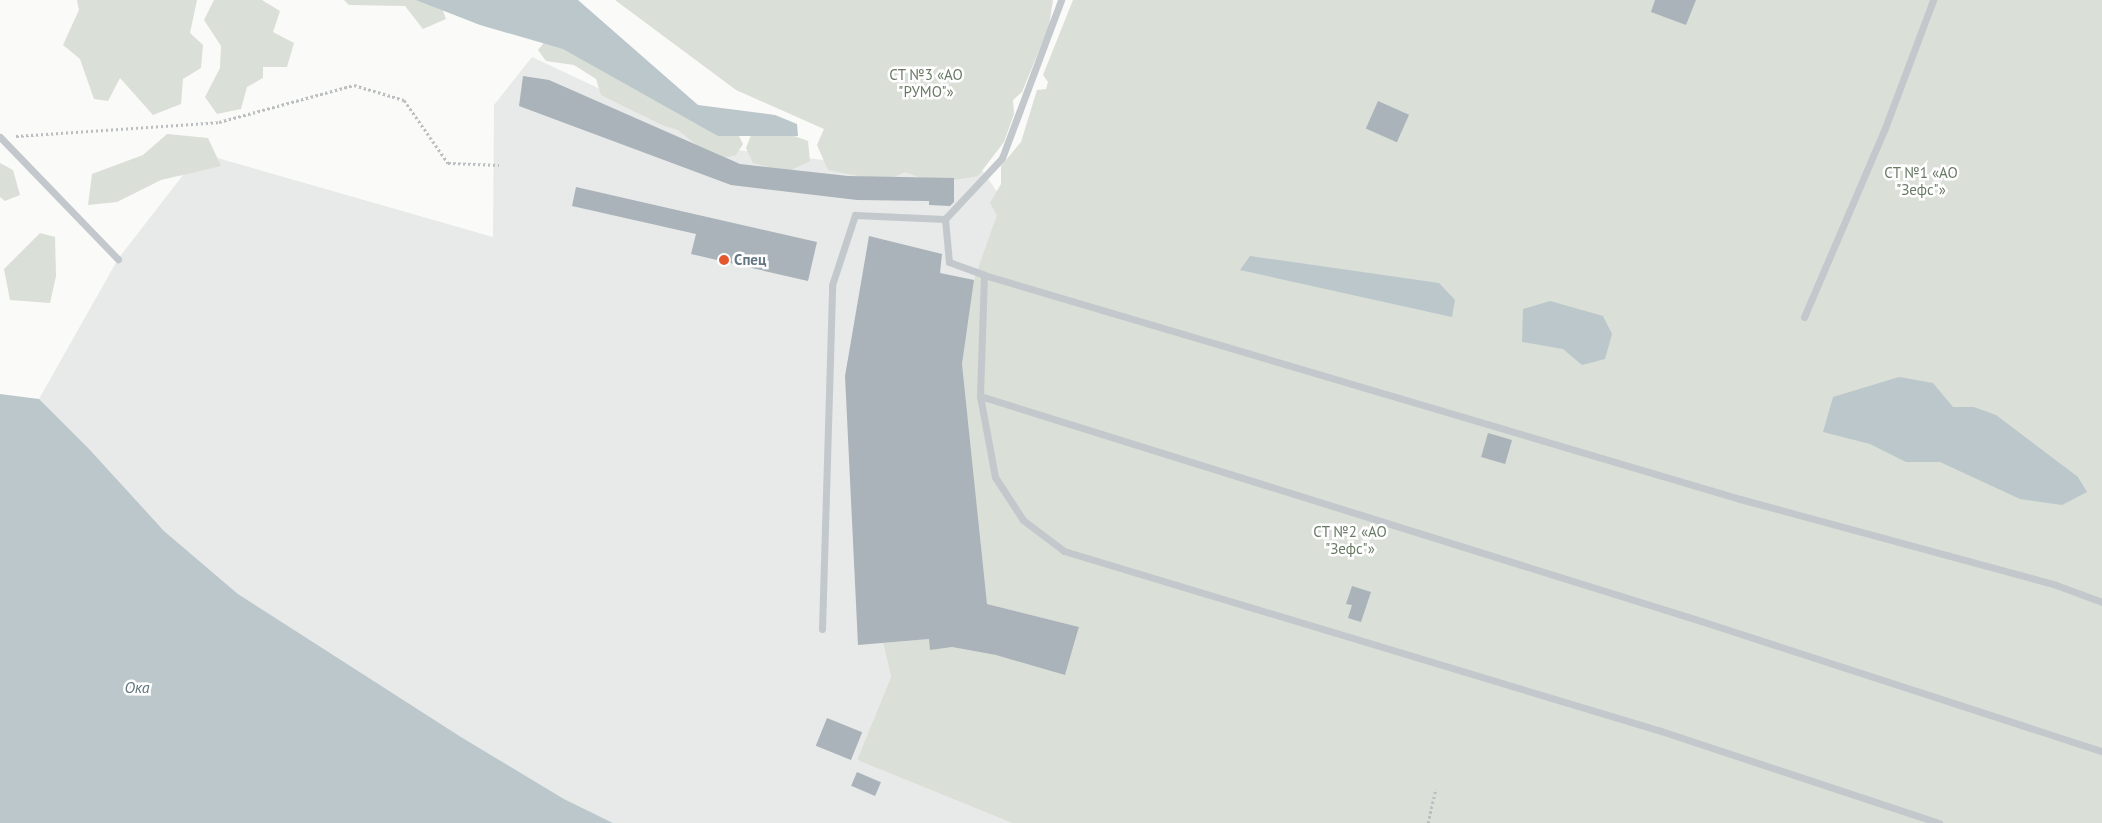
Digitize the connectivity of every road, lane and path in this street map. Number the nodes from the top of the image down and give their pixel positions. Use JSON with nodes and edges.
{"nodes":[{"id":1,"x":1061,"y":0,"type":"edge"},
{"id":2,"x":1933,"y":0,"type":"edge"},
{"id":3,"x":0,"y":137,"type":"edge"},
{"id":4,"x":499,"y":165,"type":"dead end"},
{"id":5,"x":945,"y":219,"type":"junction"},
{"id":6,"x":118,"y":259,"type":"dead end"},
{"id":7,"x":984,"y":275,"type":"junction"},
{"id":8,"x":1804,"y":317,"type":"dead end"},
{"id":9,"x":980,"y":396,"type":"junction"},
{"id":10,"x":2102,"y":602,"type":"edge"},
{"id":11,"x":822,"y":629,"type":"dead end"},
{"id":12,"x":2102,"y":751,"type":"edge"},
{"id":13,"x":1436,"y":789,"type":"dead end"},
{"id":14,"x":1428,"y":823,"type":"edge"},
{"id":15,"x":1939,"y":823,"type":"edge"}],
"edges":[{"from":1,"to":5,"type":"lane"},
{"from":2,"to":8,"type":"lane"},
{"from":3,"to":4,"type":"path"},
{"from":3,"to":6,"type":"lane"},
{"from":5,"to":7,"type":"lane"},
{"from":5,"to":11,"type":"lane"},
{"from":7,"to":9,"type":"lane"},
{"from":7,"to":10,"type":"lane"},
{"from":9,"to":12,"type":"lane"},
{"from":9,"to":15,"type":"lane"},
{"from":13,"to":14,"type":"path"}]}
